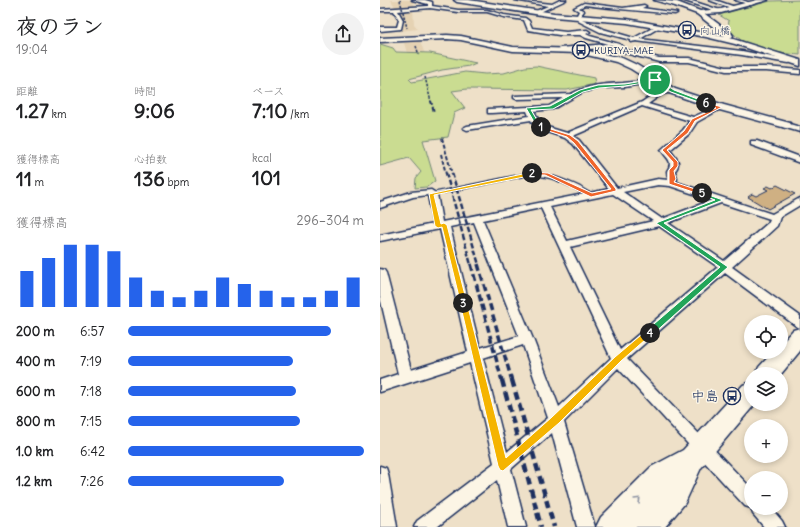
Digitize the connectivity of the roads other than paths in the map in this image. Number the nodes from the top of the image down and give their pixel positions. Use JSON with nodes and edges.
{"nodes":[{"id":1,"x":414,"y":0,"type":"edge"},
{"id":2,"x":457,"y":0,"type":"edge"},
{"id":3,"x":517,"y":0,"type":"edge"},
{"id":4,"x":564,"y":0,"type":"edge"},
{"id":5,"x":657,"y":0,"type":"edge"},
{"id":6,"x":684,"y":0,"type":"edge"},
{"id":7,"x":711,"y":0,"type":"edge"},
{"id":8,"x":737,"y":0,"type":"edge"},
{"id":9,"x":764,"y":0,"type":"edge"},
{"id":10,"x":480,"y":2,"type":"edge"},
{"id":11,"x":751,"y":4,"type":"junction"},
{"id":12,"x":553,"y":5,"type":"junction"},
{"id":13,"x":644,"y":6,"type":"dead end"},
{"id":14,"x":430,"y":7,"type":"junction"},
{"id":15,"x":631,"y":7,"type":"junction"},
{"id":16,"x":736,"y":8,"type":"junction"},
{"id":17,"x":381,"y":10,"type":"edge"},
{"id":18,"x":721,"y":11,"type":"junction"},
{"id":19,"x":397,"y":12,"type":"junction"},
{"id":20,"x":538,"y":12,"type":"junction"},
{"id":21,"x":675,"y":13,"type":"dead end"},
{"id":22,"x":699,"y":13,"type":"junction"},
{"id":23,"x":580,"y":17,"type":"junction"},
{"id":24,"x":392,"y":18,"type":"dead end"},
{"id":25,"x":658,"y":26,"type":"junction"},
{"id":26,"x":380,"y":29,"type":"edge"},
{"id":27,"x":598,"y":30,"type":"junction"},
{"id":28,"x":581,"y":33,"type":"junction"},
{"id":29,"x":380,"y":40,"type":"edge"},
{"id":30,"x":633,"y":40,"type":"junction"},
{"id":31,"x":737,"y":42,"type":"junction"},
{"id":32,"x":617,"y":45,"type":"junction"},
{"id":33,"x":560,"y":50,"type":"junction"},
{"id":34,"x":789,"y":61,"type":"junction"},
{"id":35,"x":800,"y":63,"type":"edge"},
{"id":36,"x":800,"y":72,"type":"edge"},
{"id":37,"x":655,"y":80,"type":"junction"},
{"id":38,"x":672,"y":91,"type":"junction"},
{"id":39,"x":572,"y":96,"type":"junction"},
{"id":40,"x":516,"y":97,"type":"dead end"},
{"id":41,"x":642,"y":104,"type":"junction"},
{"id":42,"x":720,"y":107,"type":"junction"},
{"id":43,"x":528,"y":108,"type":"junction"},
{"id":44,"x":492,"y":111,"type":"dead end"},
{"id":45,"x":533,"y":117,"type":"junction"},
{"id":46,"x":694,"y":120,"type":"junction"},
{"id":47,"x":786,"y":125,"type":"joint"},
{"id":48,"x":467,"y":128,"type":"dead end"},
{"id":49,"x":800,"y":130,"type":"edge"},
{"id":50,"x":568,"y":136,"type":"junction"},
{"id":51,"x":754,"y":143,"type":"dead end"},
{"id":52,"x":800,"y":160,"type":"edge"},
{"id":53,"x":671,"y":183,"type":"junction"},
{"id":54,"x":614,"y":190,"type":"junction"},
{"id":55,"x":432,"y":194,"type":"junction"},
{"id":56,"x":591,"y":195,"type":"junction"},
{"id":57,"x":721,"y":200,"type":"junction"},
{"id":58,"x":800,"y":201,"type":"edge"},
{"id":59,"x":544,"y":204,"type":"junction"},
{"id":60,"x":380,"y":205,"type":"edge"},
{"id":61,"x":775,"y":218,"type":"junction"},
{"id":62,"x":478,"y":219,"type":"junction"},
{"id":63,"x":659,"y":223,"type":"junction"},
{"id":64,"x":441,"y":226,"type":"junction"},
{"id":65,"x":380,"y":238,"type":"edge"},
{"id":66,"x":564,"y":245,"type":"junction"},
{"id":67,"x":725,"y":267,"type":"junction"},
{"id":68,"x":380,"y":273,"type":"edge"},
{"id":69,"x":800,"y":323,"type":"edge"},
{"id":70,"x":800,"y":336,"type":"edge"},
{"id":71,"x":527,"y":339,"type":"junction"},
{"id":72,"x":476,"y":356,"type":"junction"},
{"id":73,"x":618,"y":359,"type":"junction"},
{"id":74,"x":773,"y":367,"type":"edge"},
{"id":75,"x":406,"y":378,"type":"junction"},
{"id":76,"x":380,"y":386,"type":"edge"},
{"id":77,"x":744,"y":400,"type":"edge"},
{"id":78,"x":556,"y":420,"type":"junction"},
{"id":79,"x":697,"y":454,"type":"junction"},
{"id":80,"x":503,"y":466,"type":"junction"},
{"id":81,"x":380,"y":474,"type":"edge"},
{"id":82,"x":744,"y":494,"type":"edge"},
{"id":83,"x":765,"y":515,"type":"edge"},
{"id":84,"x":388,"y":527,"type":"edge"},
{"id":85,"x":423,"y":527,"type":"edge"},
{"id":86,"x":517,"y":527,"type":"edge"},
{"id":87,"x":586,"y":527,"type":"edge"},
{"id":88,"x":611,"y":527,"type":"edge"},
{"id":89,"x":646,"y":527,"type":"edge"},
{"id":90,"x":776,"y":527,"type":"edge"}],
"edges":[{"from":1,"to":14,"type":"street"},
{"from":2,"to":10,"type":"street"},
{"from":3,"to":12,"type":"street"},
{"from":4,"to":12,"type":"street"},
{"from":5,"to":22,"type":"street"},
{"from":6,"to":18,"type":"street"},
{"from":7,"to":16,"type":"street"},
{"from":8,"to":11,"type":"street"},
{"from":9,"to":11,"type":"street"},
{"from":10,"to":20,"type":"street"},
{"from":11,"to":16,"type":"street"},
{"from":12,"to":20,"type":"street"},
{"from":13,"to":15,"type":"street"},
{"from":14,"to":19,"type":"street"},
{"from":14,"to":28,"type":"street"},
{"from":15,"to":21,"type":"street"},
{"from":15,"to":23,"type":"street"},
{"from":16,"to":18,"type":"street"},
{"from":17,"to":19,"type":"street"},
{"from":18,"to":22,"type":"street"},
{"from":19,"to":24,"type":"street"},
{"from":19,"to":26,"type":"street"},
{"from":20,"to":23,"type":"street"},
{"from":22,"to":31,"type":"street"},
{"from":23,"to":25,"type":"street"},
{"from":23,"to":27,"type":"street"},
{"from":25,"to":30,"type":"street"},
{"from":25,"to":31,"type":"street"},
{"from":27,"to":28,"type":"street"},
{"from":27,"to":30,"type":"street"},
{"from":28,"to":32,"type":"street"},
{"from":29,"to":33,"type":"street"},
{"from":30,"to":32,"type":"street"},
{"from":30,"to":34,"type":"street"},
{"from":31,"to":34,"type":"street"},
{"from":32,"to":33,"type":"street"},
{"from":32,"to":36,"type":"street"},
{"from":33,"to":37,"type":"street"},
{"from":34,"to":35,"type":"street"},
{"from":37,"to":38,"type":"street"},
{"from":37,"to":39,"type":"street"},
{"from":38,"to":41,"type":"street"},
{"from":38,"to":42,"type":"street"},
{"from":39,"to":40,"type":"street"},
{"from":39,"to":43,"type":"street"},
{"from":41,"to":46,"type":"street"},
{"from":41,"to":50,"type":"street"},
{"from":42,"to":46,"type":"street"},
{"from":42,"to":47,"type":"street"},
{"from":43,"to":44,"type":"street"},
{"from":43,"to":45,"type":"street"},
{"from":45,"to":48,"type":"street"},
{"from":45,"to":50,"type":"street"},
{"from":46,"to":53,"type":"street"},
{"from":47,"to":49,"type":"street"},
{"from":50,"to":54,"type":"street"},
{"from":51,"to":52,"type":"street"},
{"from":53,"to":54,"type":"street"},
{"from":53,"to":57,"type":"street"},
{"from":54,"to":56,"type":"street"},
{"from":54,"to":63,"type":"street"},
{"from":55,"to":56,"type":"lane"},
{"from":55,"to":60,"type":"street"},
{"from":55,"to":64,"type":"street"},
{"from":56,"to":59,"type":"street"},
{"from":57,"to":61,"type":"street"},
{"from":57,"to":63,"type":"street"},
{"from":58,"to":61,"type":"street"},
{"from":59,"to":62,"type":"street"},
{"from":59,"to":66,"type":"street"},
{"from":61,"to":67,"type":"street"},
{"from":62,"to":64,"type":"street"},
{"from":62,"to":71,"type":"street"},
{"from":63,"to":66,"type":"street"},
{"from":63,"to":67,"type":"street"},
{"from":64,"to":65,"type":"street"},
{"from":64,"to":72,"type":"street"},
{"from":66,"to":73,"type":"street"},
{"from":67,"to":69,"type":"street"},
{"from":67,"to":73,"type":"street"},
{"from":68,"to":75,"type":"street"},
{"from":70,"to":74,"type":"main road"},
{"from":71,"to":72,"type":"street"},
{"from":71,"to":78,"type":"street"},
{"from":72,"to":75,"type":"street"},
{"from":72,"to":80,"type":"street"},
{"from":73,"to":78,"type":"street"},
{"from":73,"to":79,"type":"street"},
{"from":75,"to":76,"type":"street"},
{"from":77,"to":79,"type":"main road"},
{"from":78,"to":80,"type":"street"},
{"from":78,"to":87,"type":"street"},
{"from":79,"to":82,"type":"street"},
{"from":88,"to":79,"type":"main road","one_way":true},
{"from":79,"to":89,"type":"main road"},
{"from":80,"to":85,"type":"street"},
{"from":80,"to":86,"type":"street"},
{"from":81,"to":84,"type":"street"},
{"from":83,"to":90,"type":"street"}]}
